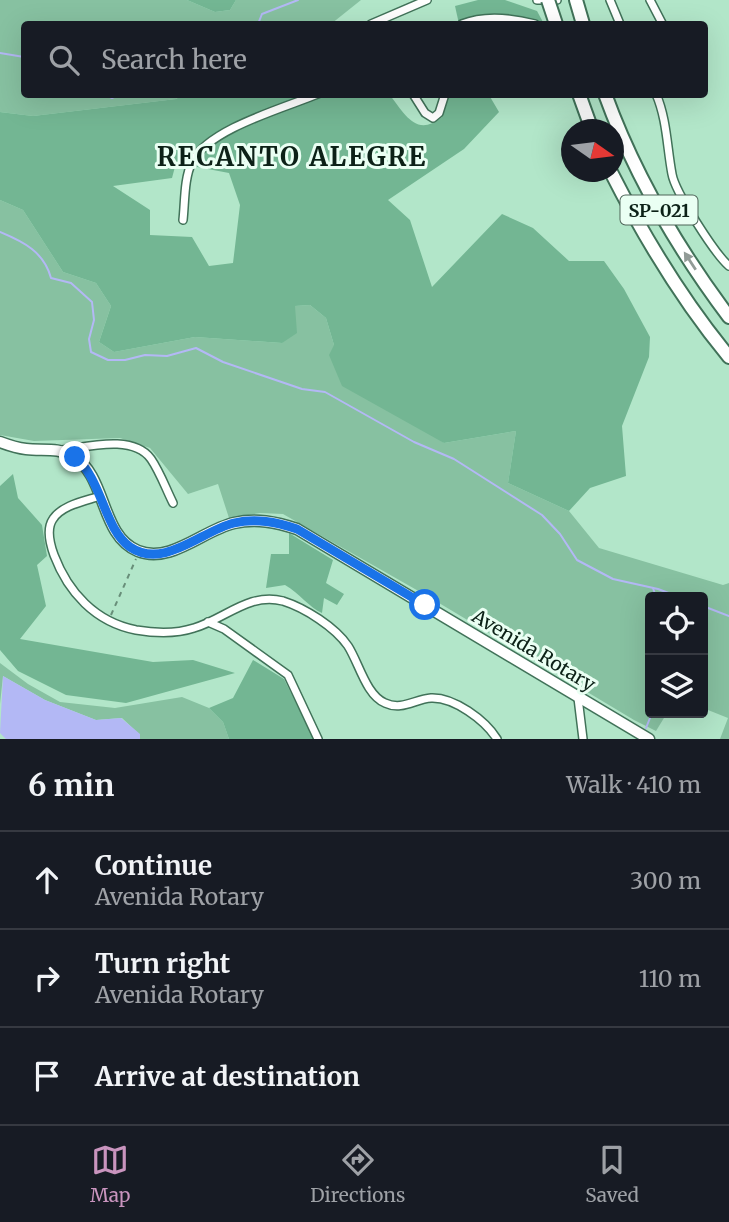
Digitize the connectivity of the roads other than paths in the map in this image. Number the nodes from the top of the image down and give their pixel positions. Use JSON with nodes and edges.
{"nodes":[{"id":1,"x":427,"y":0,"type":"edge"},
{"id":2,"x":537,"y":0,"type":"edge"},
{"id":3,"x":548,"y":0,"type":"edge"},
{"id":4,"x":557,"y":0,"type":"edge"},
{"id":5,"x":576,"y":0,"type":"edge"},
{"id":6,"x":610,"y":0,"type":"edge"},
{"id":7,"x":650,"y":0,"type":"edge"},
{"id":8,"x":378,"y":21,"type":"edge"},
{"id":9,"x":475,"y":21,"type":"edge"},
{"id":10,"x":524,"y":21,"type":"edge"},
{"id":11,"x":555,"y":21,"type":"edge"},
{"id":12,"x":582,"y":21,"type":"edge"},
{"id":13,"x":619,"y":21,"type":"edge"},
{"id":14,"x":661,"y":21,"type":"edge"},
{"id":15,"x":308,"y":98,"type":"edge"},
{"id":16,"x":416,"y":98,"type":"edge"},
{"id":17,"x":444,"y":98,"type":"edge"},
{"id":18,"x":580,"y":98,"type":"edge"},
{"id":19,"x":606,"y":98,"type":"edge"},
{"id":20,"x":657,"y":98,"type":"edge"},
{"id":21,"x":588,"y":119,"type":"edge"},
{"id":22,"x":616,"y":182,"type":"edge"},
{"id":23,"x":183,"y":220,"type":"dead end"},
{"id":24,"x":726,"y":263,"type":"edge"},
{"id":25,"x":729,"y":317,"type":"edge"},
{"id":26,"x":729,"y":357,"type":"edge"},
{"id":27,"x":0,"y":442,"type":"edge"},
{"id":28,"x":62,"y":450,"type":"junction"},
{"id":29,"x":100,"y":496,"type":"junction"},
{"id":30,"x":173,"y":503,"type":"dead end"},
{"id":31,"x":208,"y":622,"type":"junction"},
{"id":32,"x":578,"y":698,"type":"junction"},
{"id":33,"x":318,"y":739,"type":"edge"},
{"id":34,"x":497,"y":739,"type":"edge"},
{"id":35,"x":583,"y":739,"type":"edge"},
{"id":36,"x":649,"y":739,"type":"edge"}],
"edges":[{"from":1,"to":8,"type":"street"},
{"from":2,"to":4,"type":"street"},
{"from":3,"to":11,"type":"highway","bridge":true},
{"from":5,"to":12,"type":"highway"},
{"from":6,"to":13,"type":"street"},
{"from":7,"to":14,"type":"street"},
{"from":9,"to":10,"type":"street"},
{"from":15,"to":23,"type":"street"},
{"from":16,"to":17,"type":"street"},
{"from":18,"to":21,"type":"highway"},
{"from":25,"to":19,"type":"highway","number":"SP-021","one_way":true},
{"from":20,"to":24,"type":"street"},
{"from":22,"to":26,"type":"highway","number":"SP-021"},
{"from":27,"to":28,"type":"street"},
{"from":28,"to":29,"type":"street"},
{"from":28,"to":30,"type":"street"},
{"from":29,"to":31,"type":"street"},
{"from":29,"to":32,"type":"street","name":"Avenida Rotary"},
{"from":31,"to":33,"type":"street"},
{"from":31,"to":34,"type":"street"},
{"from":32,"to":35,"type":"street"},
{"from":32,"to":36,"type":"street","name":"Avenida Rotary"}]}
